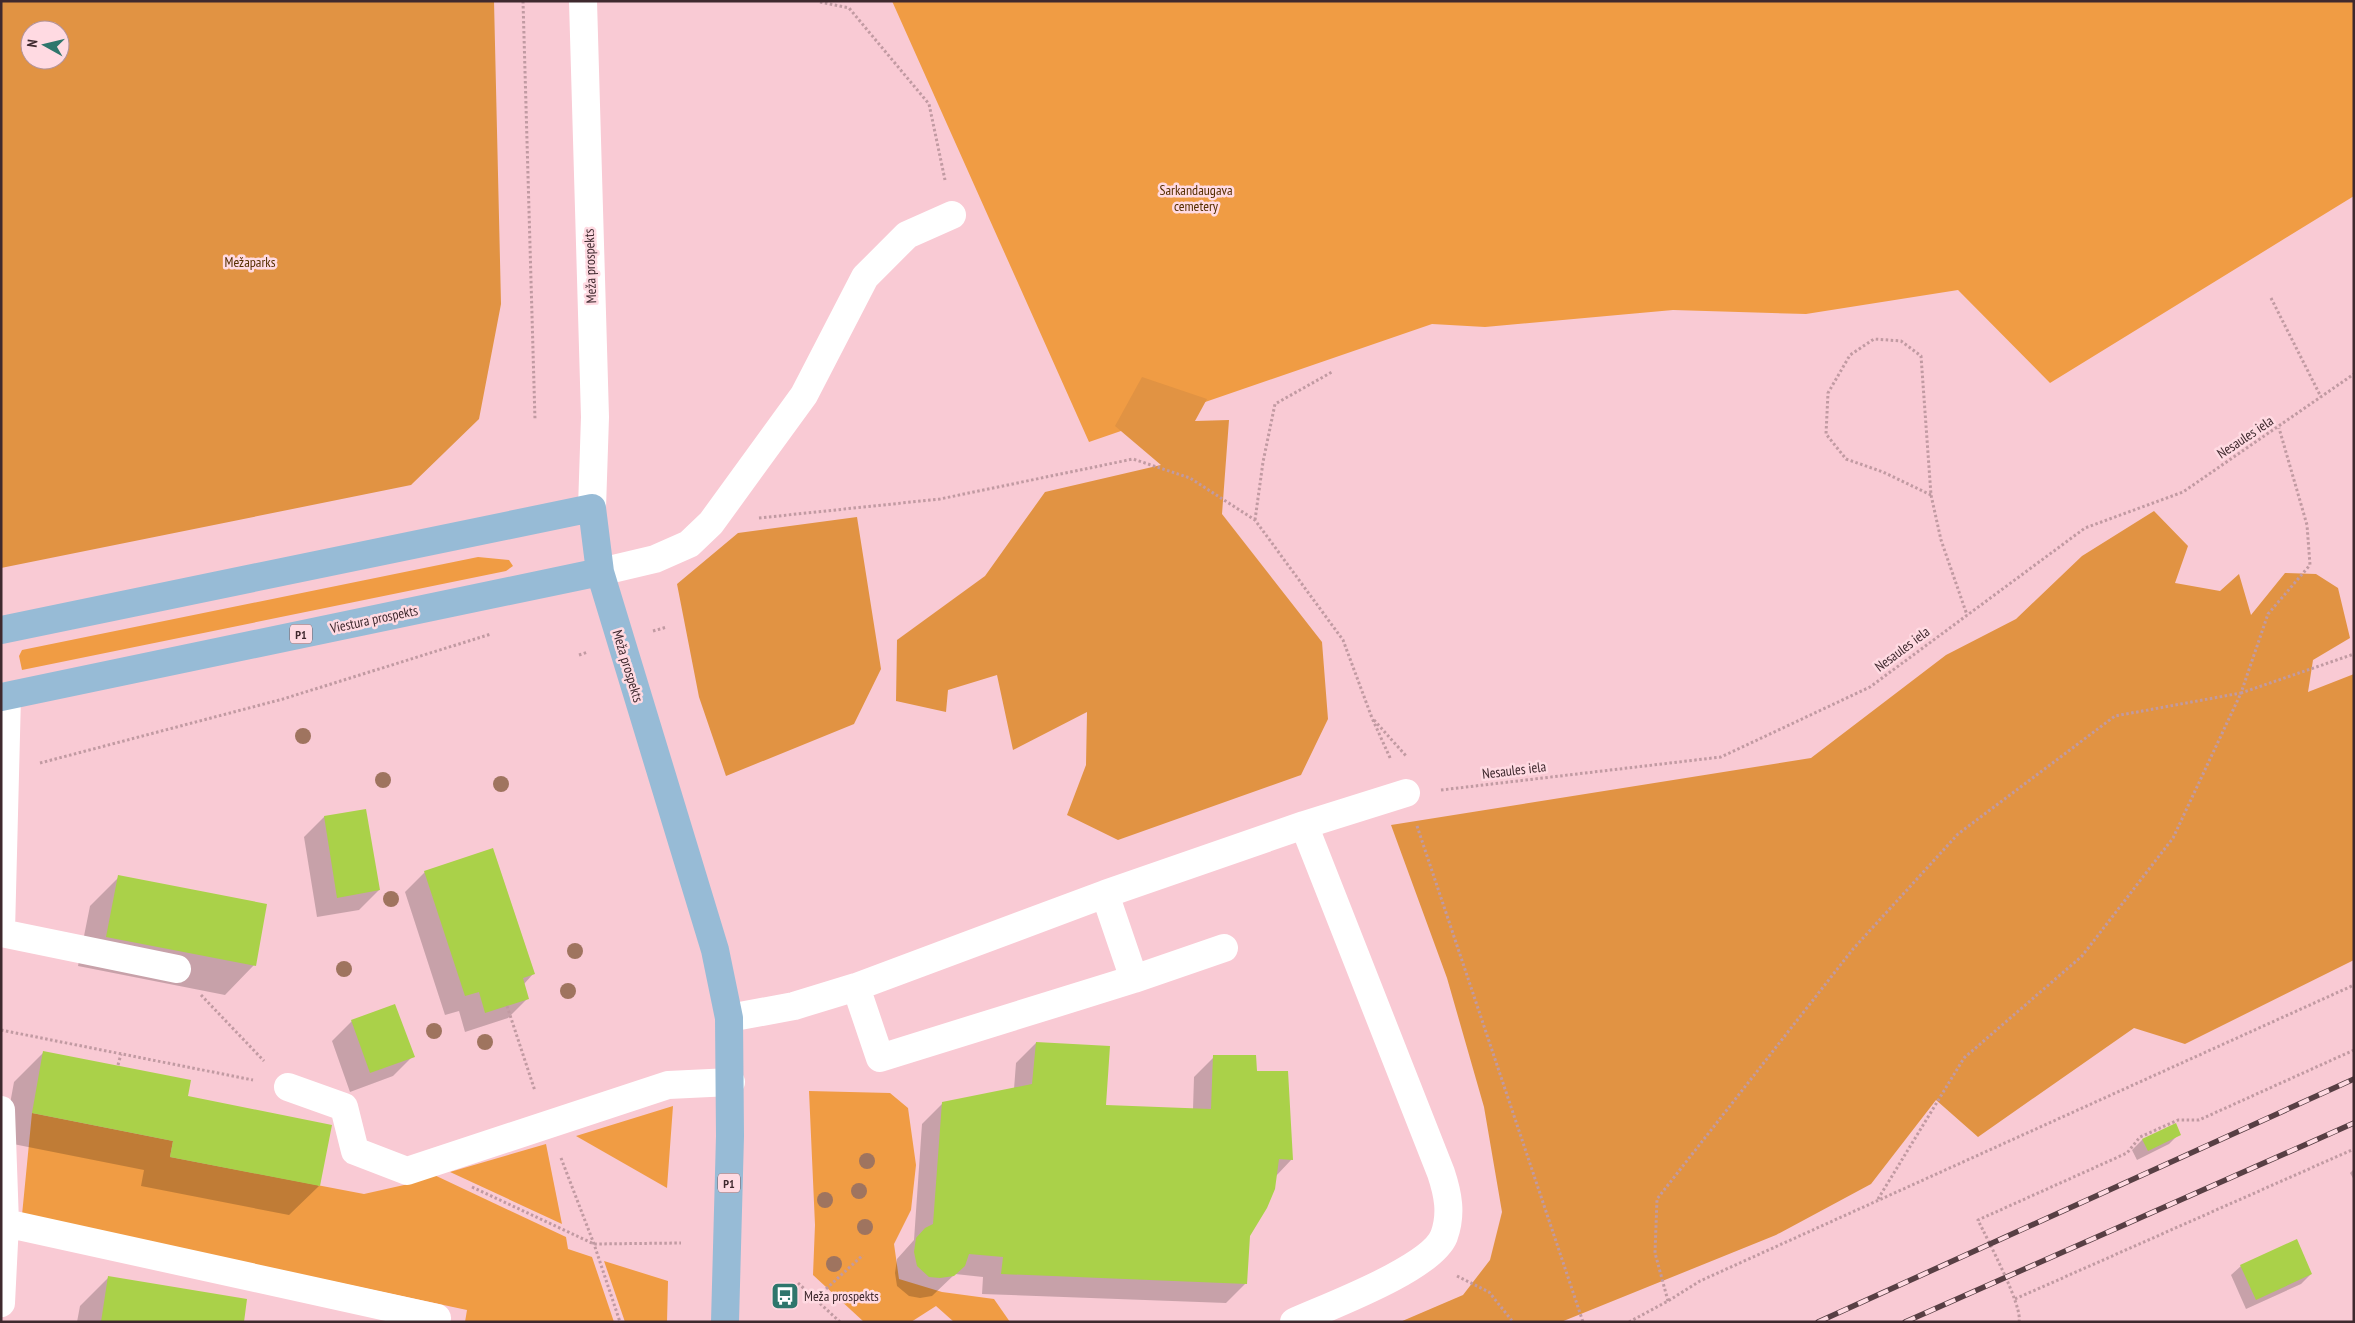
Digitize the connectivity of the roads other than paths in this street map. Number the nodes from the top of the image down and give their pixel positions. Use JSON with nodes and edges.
{"nodes":[{"id":1,"x":583,"y":1,"type":"edge"},
{"id":2,"x":952,"y":215,"type":"road end"},
{"id":3,"x":592,"y":508,"type":"junction"},
{"id":4,"x":600,"y":572,"type":"junction"},
{"id":5,"x":1,"y":630,"type":"edge"},
{"id":6,"x":4,"y":696,"type":"edge"},
{"id":7,"x":1406,"y":793,"type":"road end"},
{"id":8,"x":1304,"y":825,"type":"junction"},
{"id":9,"x":2,"y":892,"type":"edge"},
{"id":10,"x":1106,"y":894,"type":"junction"},
{"id":11,"x":1,"y":932,"type":"edge"},
{"id":12,"x":1224,"y":948,"type":"dead end"},
{"id":13,"x":176,"y":968,"type":"road end"},
{"id":14,"x":1134,"y":979,"type":"junction"},
{"id":15,"x":856,"y":987,"type":"junction"},
{"id":16,"x":729,"y":1018,"type":"junction"},
{"id":17,"x":731,"y":1082,"type":"junction"},
{"id":18,"x":288,"y":1087,"type":"road end"},
{"id":19,"x":1,"y":1110,"type":"edge"},
{"id":20,"x":5,"y":1223,"type":"junction"},
{"id":21,"x":1,"y":1303,"type":"edge"},
{"id":22,"x":436,"y":1322,"type":"edge"},
{"id":23,"x":725,"y":1322,"type":"edge"},
{"id":24,"x":1294,"y":1322,"type":"edge"}],
"edges":[{"from":1,"to":3,"type":"street","name":"Meža prospekts"},
{"from":2,"to":4,"type":"street"},
{"from":3,"to":4,"type":"main road","name":"Meža prospekts","number":"P1"},
{"from":3,"to":5,"type":"main road"},
{"from":4,"to":6,"type":"main road","name":"Viestura prospekts","number":"P1"},
{"from":4,"to":16,"type":"main road","name":"Meža prospekts","number":"P1"},
{"from":6,"to":9,"type":"street"},
{"from":7,"to":8,"type":"street"},
{"from":8,"to":10,"type":"street"},
{"from":8,"to":24,"type":"street"},
{"from":9,"to":11,"type":"street"},
{"from":10,"to":14,"type":"street"},
{"from":10,"to":15,"type":"street"},
{"from":11,"to":13,"type":"street"},
{"from":12,"to":14,"type":"street"},
{"from":14,"to":15,"type":"street"},
{"from":15,"to":16,"type":"street"},
{"from":16,"to":17,"type":"main road","name":"Meža prospekts","number":"P1"},
{"from":17,"to":18,"type":"street"},
{"from":17,"to":23,"type":"main road","name":"Meža prospekts","number":"P1"},
{"from":19,"to":20,"type":"street"},
{"from":20,"to":21,"type":"street"},
{"from":20,"to":22,"type":"street"}]}
